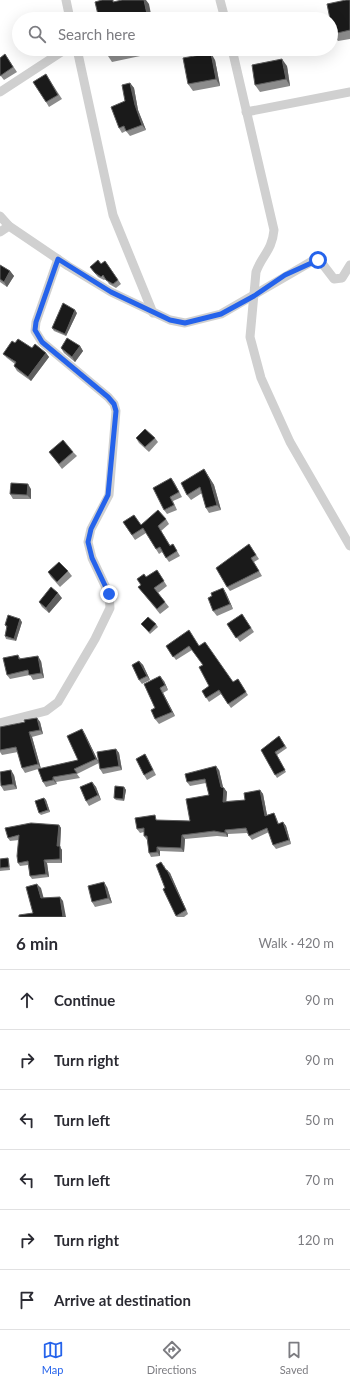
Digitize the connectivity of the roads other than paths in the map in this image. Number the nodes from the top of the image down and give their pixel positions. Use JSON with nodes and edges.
{"nodes":[{"id":1,"x":66,"y":0,"type":"edge"},
{"id":2,"x":220,"y":0,"type":"edge"},
{"id":3,"x":69,"y":12,"type":"edge"},
{"id":4,"x":223,"y":12,"type":"edge"},
{"id":5,"x":55,"y":56,"type":"edge"},
{"id":6,"x":79,"y":56,"type":"edge"},
{"id":7,"x":234,"y":56,"type":"edge"},
{"id":8,"x":0,"y":92,"type":"edge"},
{"id":9,"x":350,"y":92,"type":"edge"},
{"id":10,"x":246,"y":112,"type":"junction"},
{"id":11,"x":0,"y":216,"type":"edge"},
{"id":12,"x":9,"y":226,"type":"junction"},
{"id":13,"x":0,"y":232,"type":"edge"},
{"id":14,"x":58,"y":259,"type":"junction"},
{"id":15,"x":350,"y":265,"type":"edge"},
{"id":16,"x":254,"y":296,"type":"junction"},
{"id":17,"x":153,"y":313,"type":"junction"},
{"id":18,"x":350,"y":546,"type":"edge"},
{"id":19,"x":0,"y":723,"type":"edge"}],
"edges":[{"from":1,"to":3,"type":"street"},
{"from":2,"to":4,"type":"street"},
{"from":5,"to":8,"type":"street"},
{"from":6,"to":17,"type":"street"},
{"from":7,"to":10,"type":"street"},
{"from":9,"to":10,"type":"street"},
{"from":10,"to":16,"type":"street"},
{"from":11,"to":12,"type":"street"},
{"from":12,"to":13,"type":"street"},
{"from":12,"to":14,"type":"street"},
{"from":14,"to":17,"type":"street"},
{"from":14,"to":19,"type":"street"},
{"from":15,"to":16,"type":"street"},
{"from":16,"to":17,"type":"street"},
{"from":16,"to":18,"type":"street"}]}
